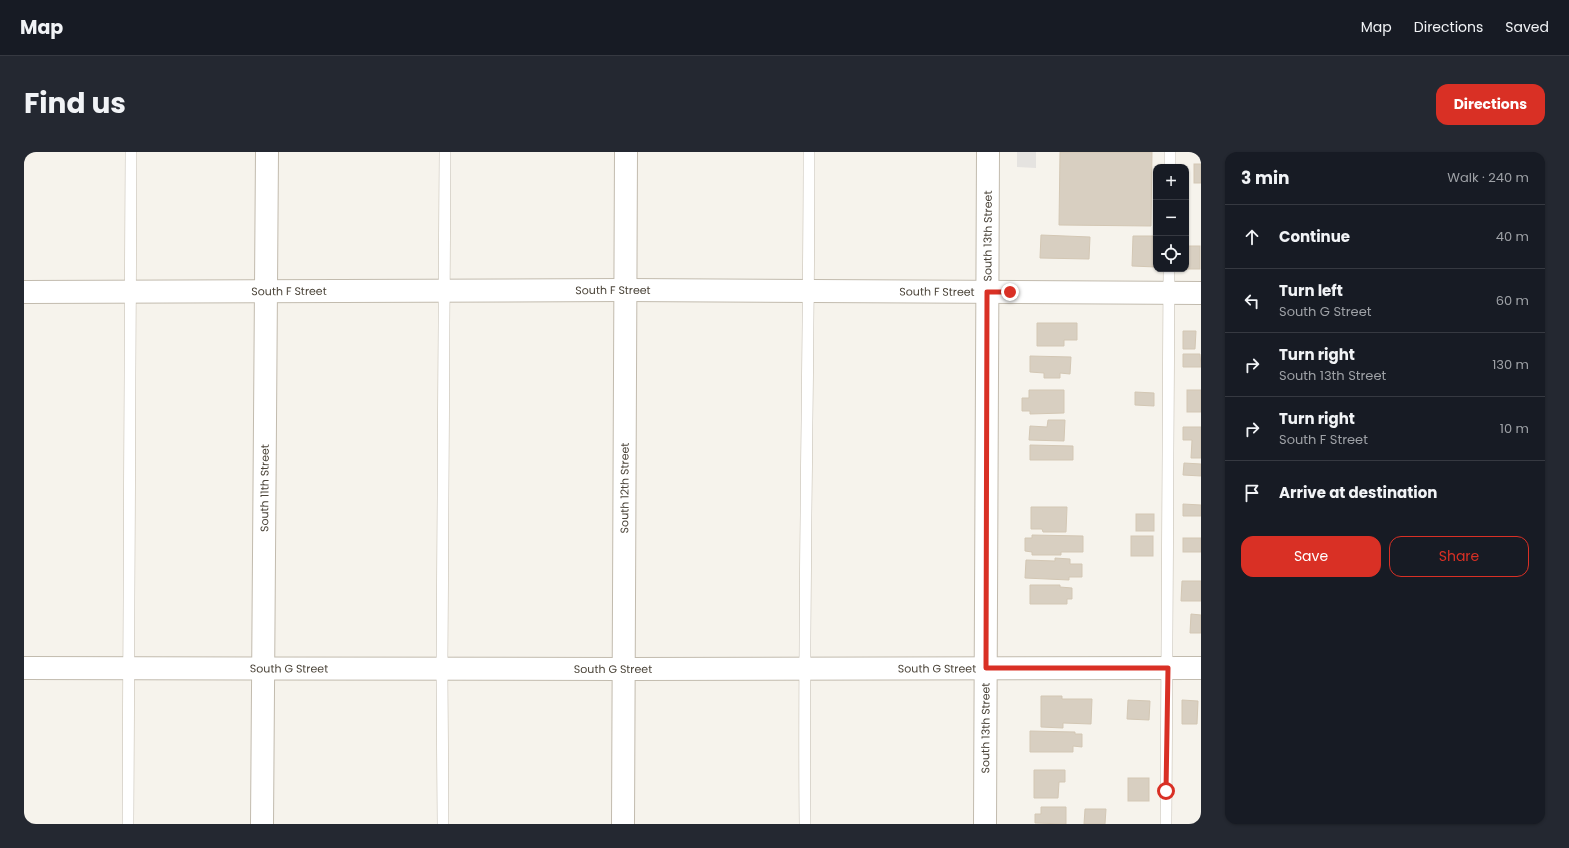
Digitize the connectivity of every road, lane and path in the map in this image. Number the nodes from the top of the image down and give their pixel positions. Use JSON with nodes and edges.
{"nodes":[{"id":1,"x":131,"y":152,"type":"edge"},
{"id":2,"x":267,"y":152,"type":"edge"},
{"id":3,"x":445,"y":152,"type":"edge"},
{"id":4,"x":626,"y":152,"type":"edge"},
{"id":5,"x":809,"y":152,"type":"edge"},
{"id":6,"x":988,"y":152,"type":"edge"},
{"id":7,"x":1170,"y":152,"type":"edge"},
{"id":8,"x":1170,"y":164,"type":"edge"},
{"id":9,"x":1169,"y":272,"type":"edge"},
{"id":10,"x":265,"y":290,"type":"junction"},
{"id":11,"x":444,"y":290,"type":"junction"},
{"id":12,"x":624,"y":290,"type":"junction"},
{"id":13,"x":131,"y":291,"type":"junction"},
{"id":14,"x":809,"y":291,"type":"junction"},
{"id":15,"x":24,"y":292,"type":"edge"},
{"id":16,"x":987,"y":292,"type":"junction"},
{"id":17,"x":1169,"y":293,"type":"junction"},
{"id":18,"x":1201,"y":293,"type":"edge"},
{"id":19,"x":24,"y":668,"type":"edge"},
{"id":20,"x":130,"y":668,"type":"junction"},
{"id":21,"x":803,"y":668,"type":"junction"},
{"id":22,"x":986,"y":668,"type":"junction"},
{"id":23,"x":1168,"y":668,"type":"junction"},
{"id":24,"x":1201,"y":668,"type":"edge"},
{"id":25,"x":263,"y":669,"type":"junction"},
{"id":26,"x":442,"y":669,"type":"junction"},
{"id":27,"x":624,"y":669,"type":"junction"},
{"id":28,"x":128,"y":824,"type":"edge"},
{"id":29,"x":262,"y":824,"type":"edge"},
{"id":30,"x":443,"y":824,"type":"edge"},
{"id":31,"x":623,"y":824,"type":"edge"},
{"id":32,"x":805,"y":824,"type":"edge"},
{"id":33,"x":985,"y":824,"type":"edge"},
{"id":34,"x":1166,"y":824,"type":"edge"}],
"edges":[{"from":1,"to":13,"type":"lane"},
{"from":2,"to":10,"type":"street","name":"South 11th Street"},
{"from":3,"to":11,"type":"lane"},
{"from":4,"to":12,"type":"street","name":"South 12th Street"},
{"from":5,"to":14,"type":"lane"},
{"from":6,"to":16,"type":"street","name":"South 13th Street"},
{"from":7,"to":8,"type":"lane"},
{"from":9,"to":17,"type":"lane"},
{"from":10,"to":11,"type":"street","name":"South F Street"},
{"from":10,"to":13,"type":"street","name":"South F Street"},
{"from":10,"to":25,"type":"street","name":"South 11th Street"},
{"from":11,"to":12,"type":"street","name":"South F Street"},
{"from":11,"to":26,"type":"lane"},
{"from":12,"to":14,"type":"street","name":"South F Street"},
{"from":12,"to":27,"type":"street","name":"South 12th Street"},
{"from":13,"to":15,"type":"street","name":"South F Street"},
{"from":13,"to":20,"type":"lane"},
{"from":14,"to":16,"type":"street","name":"South F Street"},
{"from":14,"to":21,"type":"lane"},
{"from":16,"to":17,"type":"street","name":"South F Street"},
{"from":16,"to":22,"type":"street","name":"South 13th Street"},
{"from":17,"to":18,"type":"street","name":"South F Street"},
{"from":17,"to":23,"type":"lane"},
{"from":19,"to":20,"type":"street","name":"South G Street"},
{"from":20,"to":25,"type":"street","name":"South G Street"},
{"from":20,"to":28,"type":"lane"},
{"from":21,"to":22,"type":"street","name":"South G Street"},
{"from":21,"to":27,"type":"street","name":"South G Street"},
{"from":21,"to":32,"type":"lane"},
{"from":22,"to":23,"type":"street","name":"South G Street"},
{"from":22,"to":33,"type":"street","name":"South 13th Street"},
{"from":23,"to":24,"type":"street","name":"South G Street"},
{"from":23,"to":34,"type":"lane"},
{"from":25,"to":26,"type":"street","name":"South G Street"},
{"from":25,"to":29,"type":"street","name":"South 11th Street"},
{"from":26,"to":27,"type":"street","name":"South G Street"},
{"from":26,"to":30,"type":"lane"},
{"from":27,"to":31,"type":"street","name":"South 12th Street"}]}
